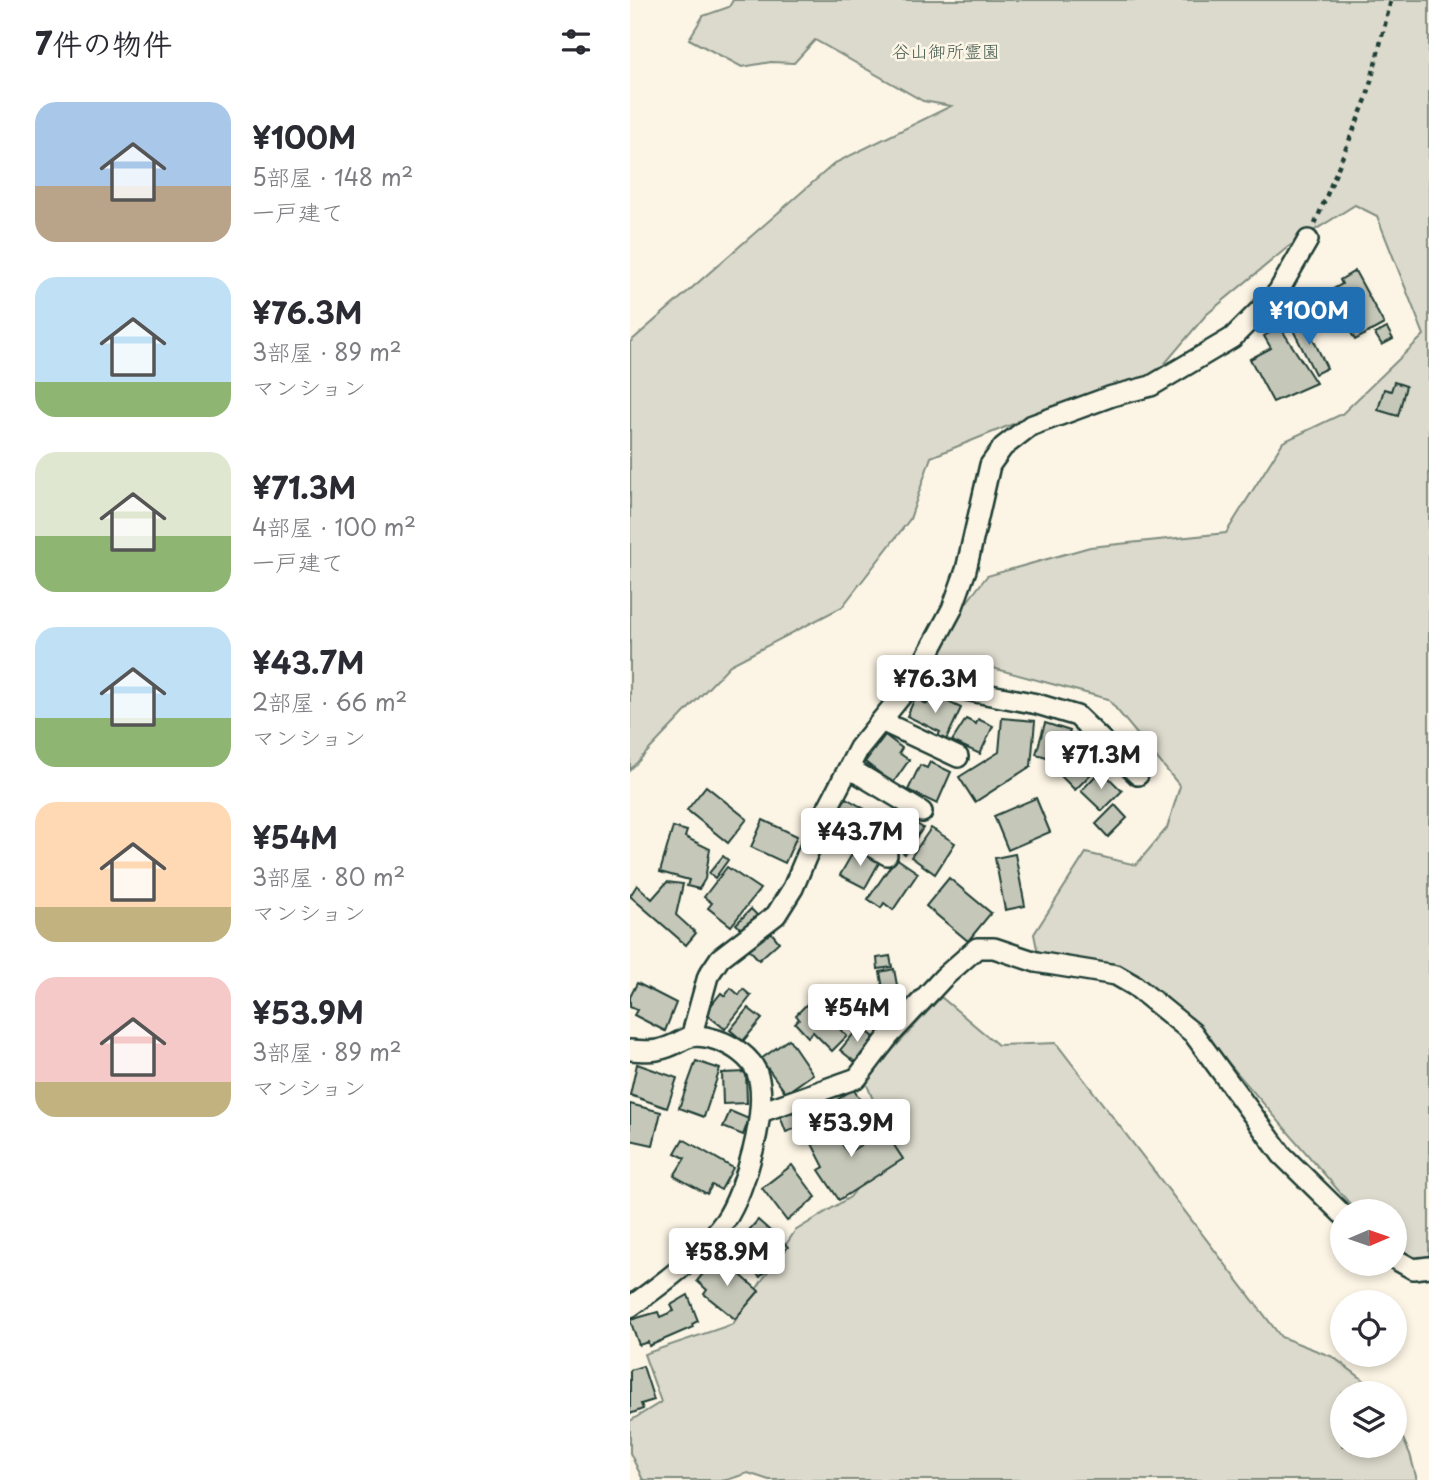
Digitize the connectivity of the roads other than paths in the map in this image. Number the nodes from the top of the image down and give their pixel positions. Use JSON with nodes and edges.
{"nodes":[{"id":1,"x":1308,"y":240,"type":"road end"},
{"id":2,"x":914,"y":680,"type":"junction"},
{"id":3,"x":881,"y":721,"type":"junction"},
{"id":4,"x":958,"y":757,"type":"dead end"},
{"id":5,"x":849,"y":768,"type":"junction"},
{"id":6,"x":1138,"y":775,"type":"dead end"},
{"id":7,"x":922,"y":812,"type":"dead end"},
{"id":8,"x":823,"y":817,"type":"junction"},
{"id":9,"x":887,"y":855,"type":"dead end"},
{"id":10,"x":692,"y":1034,"type":"junction"},
{"id":11,"x":630,"y":1050,"type":"edge"},
{"id":12,"x":761,"y":1112,"type":"junction"},
{"id":13,"x":1330,"y":1202,"type":"edge"},
{"id":14,"x":1407,"y":1266,"type":"edge"},
{"id":15,"x":1429,"y":1267,"type":"edge"},
{"id":16,"x":630,"y":1307,"type":"edge"}],
"edges":[{"from":1,"to":2,"type":"street"},
{"from":2,"to":3,"type":"street"},
{"from":2,"to":6,"type":"street"},
{"from":3,"to":4,"type":"street"},
{"from":3,"to":5,"type":"street"},
{"from":5,"to":7,"type":"street"},
{"from":5,"to":8,"type":"street"},
{"from":8,"to":9,"type":"street"},
{"from":8,"to":10,"type":"street"},
{"from":10,"to":11,"type":"street"},
{"from":10,"to":12,"type":"street"},
{"from":12,"to":13,"type":"street"},
{"from":12,"to":16,"type":"street"},
{"from":14,"to":15,"type":"street"}]}
